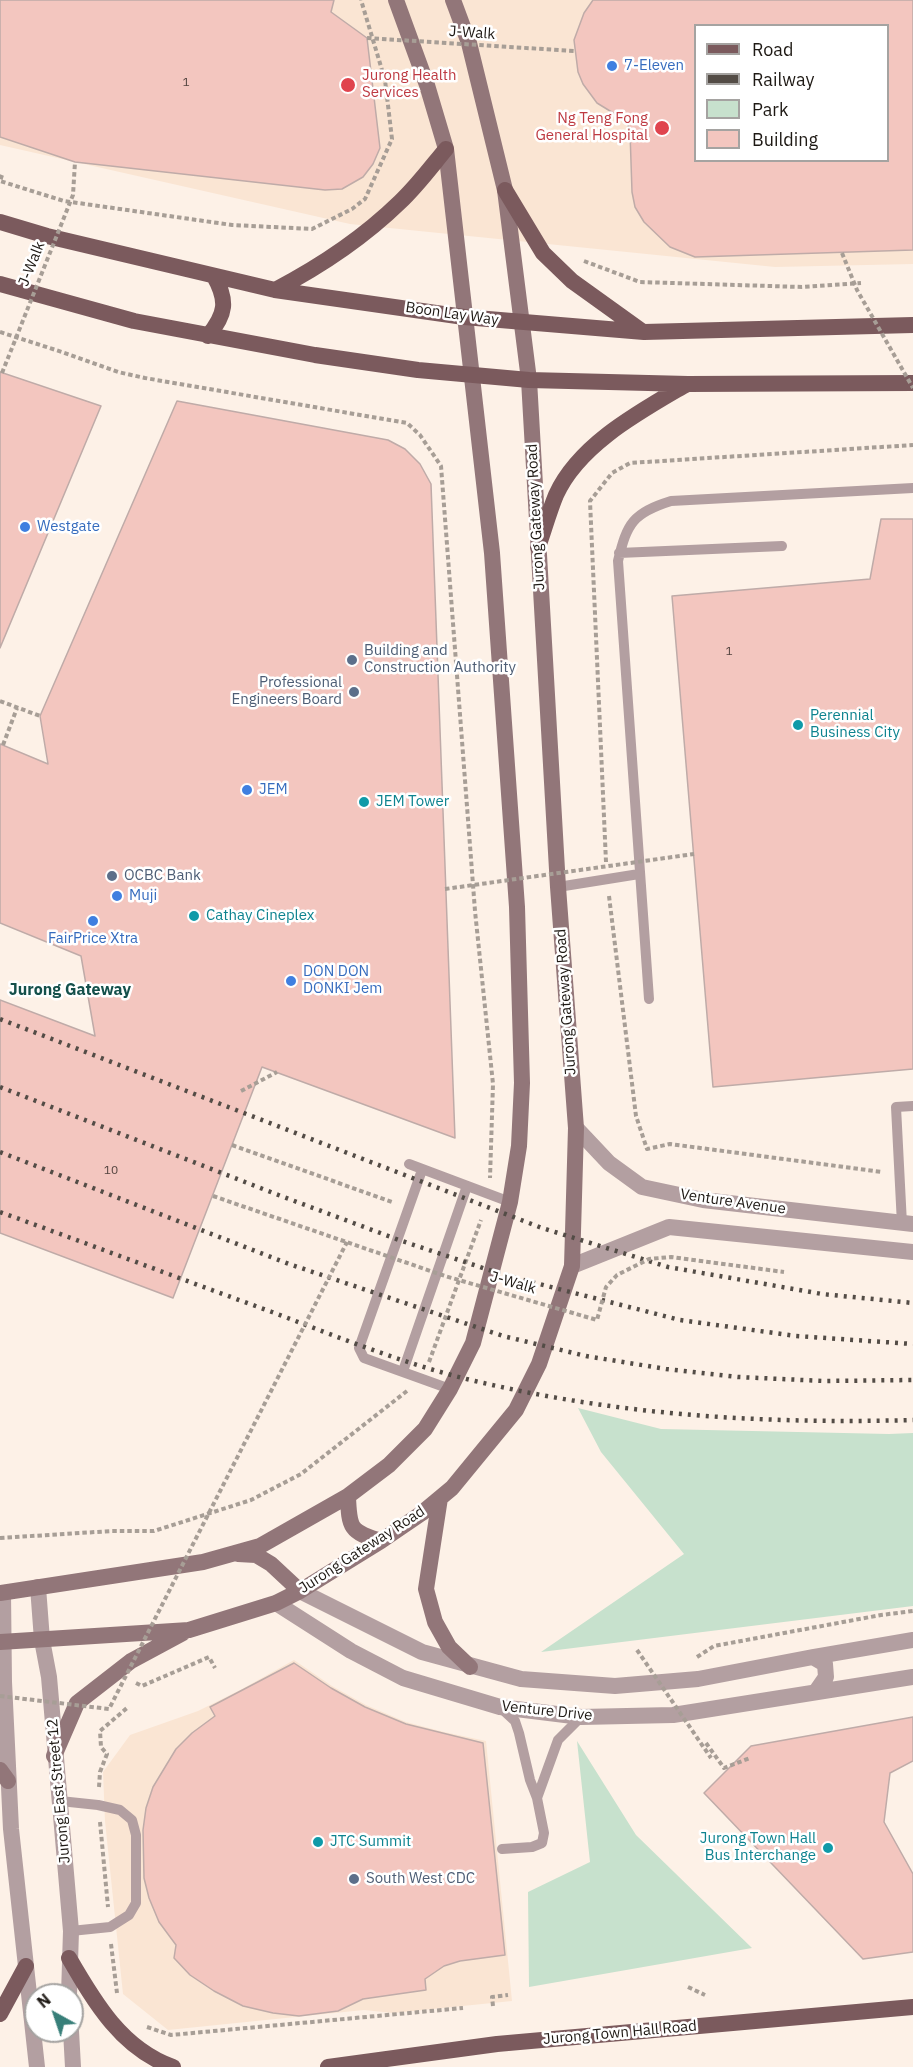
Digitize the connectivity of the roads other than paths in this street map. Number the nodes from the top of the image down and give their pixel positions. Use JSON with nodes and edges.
{"nodes":[{"id":1,"x":396,"y":0,"type":"edge"},
{"id":2,"x":453,"y":0,"type":"edge"},
{"id":3,"x":446,"y":149,"type":"junction"},
{"id":4,"x":505,"y":190,"type":"junction"},
{"id":5,"x":0,"y":222,"type":"edge"},
{"id":6,"x":214,"y":276,"type":"junction"},
{"id":7,"x":0,"y":284,"type":"edge"},
{"id":8,"x":275,"y":290,"type":"junction"},
{"id":9,"x":464,"y":317,"type":"junction"},
{"id":10,"x":521,"y":323,"type":"junction"},
{"id":11,"x":913,"y":325,"type":"edge"},
{"id":12,"x":644,"y":332,"type":"junction"},
{"id":13,"x":208,"y":336,"type":"junction"},
{"id":14,"x":472,"y":375,"type":"junction"},
{"id":15,"x":529,"y":380,"type":"junction"},
{"id":16,"x":913,"y":383,"type":"edge"},
{"id":17,"x":688,"y":384,"type":"junction"},
{"id":18,"x":913,"y":488,"type":"edge"},
{"id":19,"x":782,"y":546,"type":"dead end"},
{"id":20,"x":538,"y":547,"type":"junction"},
{"id":21,"x":620,"y":554,"type":"junction"},
{"id":22,"x":639,"y":874,"type":"junction"},
{"id":23,"x":558,"y":887,"type":"junction"},
{"id":24,"x":649,"y":999,"type":"dead end"},
{"id":25,"x":913,"y":1106,"type":"edge"},
{"id":26,"x":576,"y":1128,"type":"junction"},
{"id":27,"x":409,"y":1164,"type":"dead end"},
{"id":28,"x":422,"y":1170,"type":"junction"},
{"id":29,"x":467,"y":1186,"type":"junction"},
{"id":30,"x":510,"y":1202,"type":"junction"},
{"id":31,"x":908,"y":1224,"type":"edge"},
{"id":32,"x":913,"y":1252,"type":"edge"},
{"id":33,"x":572,"y":1266,"type":"junction"},
{"id":34,"x":403,"y":1371,"type":"junction"},
{"id":35,"x":450,"y":1389,"type":"junction"},
{"id":36,"x":348,"y":1496,"type":"junction"},
{"id":37,"x":440,"y":1497,"type":"junction"},
{"id":38,"x":381,"y":1541,"type":"junction"},
{"id":39,"x":232,"y":1554,"type":"junction"},
{"id":40,"x":38,"y":1587,"type":"junction"},
{"id":41,"x":300,"y":1591,"type":"junction"},
{"id":42,"x":1,"y":1593,"type":"edge"},
{"id":43,"x":276,"y":1603,"type":"junction"},
{"id":44,"x":189,"y":1630,"type":"junction"},
{"id":45,"x":42,"y":1640,"type":"junction"},
{"id":46,"x":913,"y":1640,"type":"edge"},
{"id":47,"x":2,"y":1642,"type":"edge"},
{"id":48,"x":813,"y":1656,"type":"junction"},
{"id":49,"x":470,"y":1667,"type":"junction"},
{"id":50,"x":913,"y":1677,"type":"edge"},
{"id":51,"x":817,"y":1690,"type":"junction"},
{"id":52,"x":500,"y":1707,"type":"junction"},
{"id":53,"x":581,"y":1717,"type":"junction"},
{"id":54,"x":54,"y":1756,"type":"junction"},
{"id":55,"x":4,"y":1776,"type":"edge"},
{"id":56,"x":537,"y":1798,"type":"junction"},
{"id":57,"x":60,"y":1801,"type":"junction"},
{"id":58,"x":502,"y":1849,"type":"dead end"},
{"id":59,"x":71,"y":1931,"type":"junction"},
{"id":60,"x":69,"y":1958,"type":"junction"},
{"id":61,"x":26,"y":1966,"type":"junction"},
{"id":62,"x":69,"y":1983,"type":"edge"},
{"id":63,"x":913,"y":2007,"type":"edge"},
{"id":64,"x":0,"y":2013,"type":"edge"},
{"id":65,"x":72,"y":2043,"type":"edge"},
{"id":66,"x":38,"y":2067,"type":"edge"},
{"id":67,"x":73,"y":2067,"type":"edge"},
{"id":68,"x":173,"y":2067,"type":"edge"},
{"id":69,"x":328,"y":2067,"type":"edge"}],
"edges":[{"from":1,"to":3,"type":"main road"},
{"from":2,"to":4,"type":"main road","name":"Jurong Gateway Road"},
{"from":3,"to":8,"type":"main road"},
{"from":3,"to":9,"type":"main road"},
{"from":4,"to":10,"type":"main road","name":"Jurong Gateway Road"},
{"from":4,"to":12,"type":"main road"},
{"from":5,"to":6,"type":"main road","name":"Boon Lay Way"},
{"from":6,"to":8,"type":"main road","name":"Boon Lay Way"},
{"from":6,"to":13,"type":"main road"},
{"from":7,"to":13,"type":"main road"},
{"from":8,"to":9,"type":"main road","name":"Boon Lay Way"},
{"from":9,"to":10,"type":"main road","name":"Boon Lay Way"},
{"from":9,"to":14,"type":"main road"},
{"from":10,"to":12,"type":"main road","name":"Boon Lay Way"},
{"from":10,"to":15,"type":"main road","name":"Jurong Gateway Road"},
{"from":11,"to":12,"type":"main road","name":"Boon Lay Way"},
{"from":13,"to":14,"type":"main road"},
{"from":14,"to":15,"type":"main road"},
{"from":14,"to":30,"type":"main road"},
{"from":15,"to":17,"type":"main road"},
{"from":15,"to":20,"type":"main road","name":"Jurong Gateway Road"},
{"from":16,"to":17,"type":"main road"},
{"from":17,"to":20,"type":"main road"},
{"from":18,"to":21,"type":"lane"},
{"from":19,"to":21,"type":"lane"},
{"from":20,"to":23,"type":"main road","name":"Jurong Gateway Road"},
{"from":21,"to":22,"type":"lane"},
{"from":22,"to":23,"type":"lane"},
{"from":22,"to":24,"type":"lane"},
{"from":23,"to":26,"type":"main road","name":"Jurong Gateway Road"},
{"from":25,"to":31,"type":"lane"},
{"from":26,"to":31,"type":"street","name":"Venture Avenue"},
{"from":26,"to":33,"type":"main road","name":"Jurong Gateway Road"},
{"from":27,"to":28,"type":"lane"},
{"from":28,"to":29,"type":"lane"},
{"from":28,"to":34,"type":"lane"},
{"from":29,"to":30,"type":"lane"},
{"from":29,"to":34,"type":"lane"},
{"from":30,"to":35,"type":"main road"},
{"from":32,"to":33,"type":"street","name":"Venture Avenue"},
{"from":33,"to":37,"type":"main road","name":"Jurong Gateway Road"},
{"from":34,"to":35,"type":"lane"},
{"from":35,"to":36,"type":"main road"},
{"from":36,"to":38,"type":"main road"},
{"from":36,"to":39,"type":"main road"},
{"from":37,"to":38,"type":"main road","name":"Jurong Gateway Road"},
{"from":37,"to":49,"type":"main road"},
{"from":38,"to":41,"type":"main road","name":"Jurong Gateway Road"},
{"from":39,"to":40,"type":"main road"},
{"from":39,"to":41,"type":"main road"},
{"from":40,"to":42,"type":"main road"},
{"from":40,"to":45,"type":"street","name":"Jurong East Street 12"},
{"from":41,"to":43,"type":"main road","name":"Jurong Gateway Road"},
{"from":41,"to":49,"type":"street","name":"Venture Drive"},
{"from":42,"to":47,"type":"street"},
{"from":43,"to":44,"type":"main road","name":"Jurong Gateway Road"},
{"from":43,"to":52,"type":"street","name":"Venture Drive"},
{"from":44,"to":45,"type":"main road","name":"Jurong Gateway Road"},
{"from":44,"to":54,"type":"main road"},
{"from":45,"to":47,"type":"main road","name":"Jurong Gateway Road"},
{"from":45,"to":54,"type":"street","name":"Jurong East Street 12"},
{"from":46,"to":48,"type":"street","name":"Venture Drive"},
{"from":47,"to":55,"type":"street"},
{"from":48,"to":49,"type":"street","name":"Venture Drive"},
{"from":48,"to":51,"type":"street"},
{"from":50,"to":51,"type":"street","name":"Venture Drive"},
{"from":51,"to":53,"type":"street","name":"Venture Drive"},
{"from":52,"to":53,"type":"street","name":"Venture Drive"},
{"from":52,"to":56,"type":"lane"},
{"from":53,"to":56,"type":"lane"},
{"from":54,"to":57,"type":"street","name":"Jurong East Street 12"},
{"from":55,"to":61,"type":"street"},
{"from":56,"to":58,"type":"lane"},
{"from":57,"to":59,"type":"street","name":"Jurong East Street 12"},
{"from":57,"to":59,"type":"lane"},
{"from":59,"to":60,"type":"street","name":"Jurong East Street 12"},
{"from":60,"to":62,"type":"street","name":"Jurong East Street 12"},
{"from":60,"to":68,"type":"main road"},
{"from":61,"to":64,"type":"main road"},
{"from":61,"to":66,"type":"street"},
{"from":63,"to":69,"type":"main road","name":"Jurong Town Hall Road"},
{"from":65,"to":67,"type":"street"}]}
